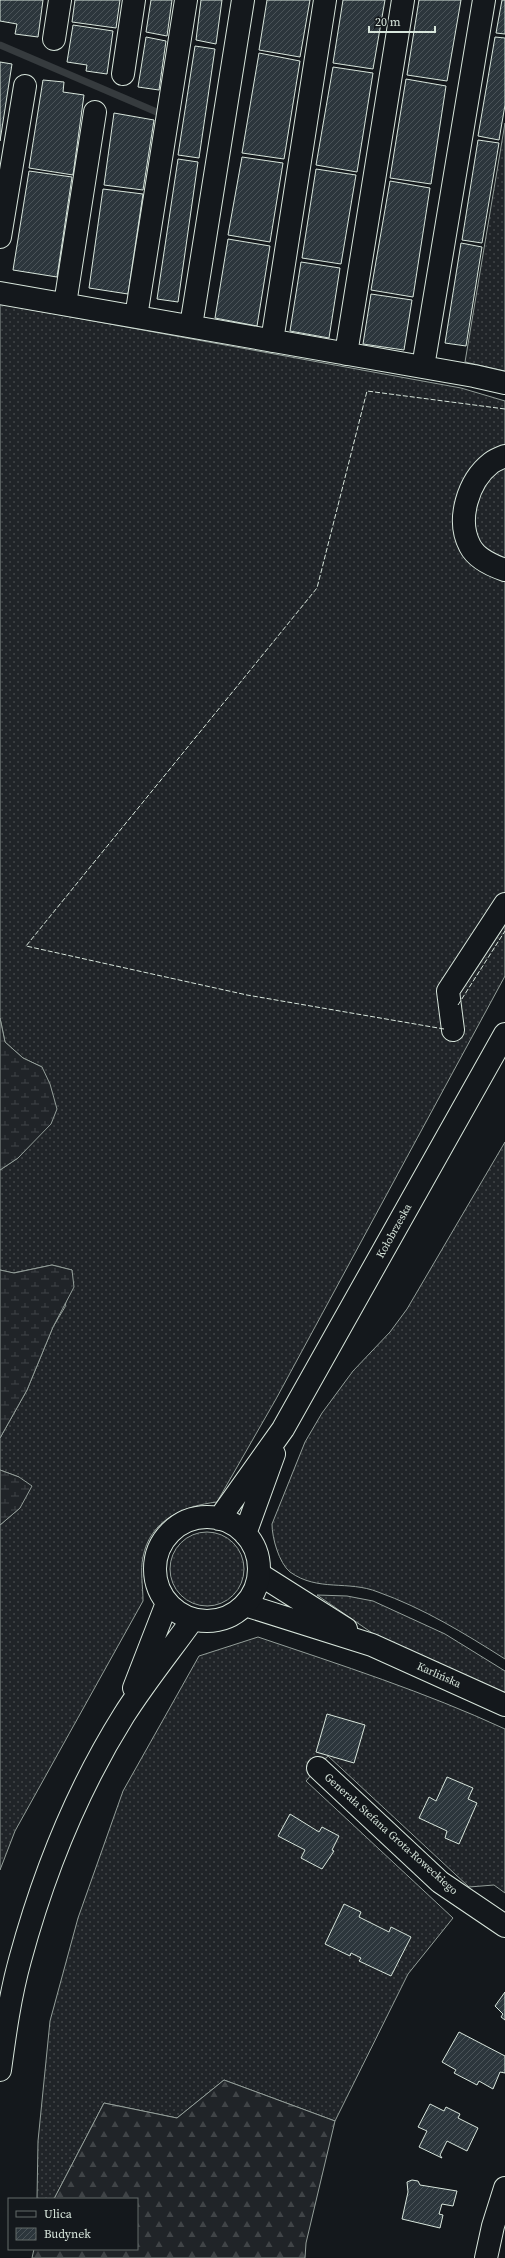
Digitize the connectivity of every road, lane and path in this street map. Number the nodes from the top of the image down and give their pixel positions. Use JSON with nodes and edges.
{"nodes":[{"id":1,"x":60,"y":0,"type":"edge"},
{"id":2,"x":134,"y":0,"type":"edge"},
{"id":3,"x":186,"y":0,"type":"edge"},
{"id":4,"x":243,"y":0,"type":"edge"},
{"id":5,"x":325,"y":0,"type":"edge"},
{"id":6,"x":403,"y":0,"type":"edge"},
{"id":7,"x":484,"y":0,"type":"edge"},
{"id":8,"x":54,"y":39,"type":"dead end"},
{"id":9,"x":123,"y":74,"type":"dead end"},
{"id":10,"x":25,"y":86,"type":"dead end"},
{"id":11,"x":95,"y":112,"type":"dead end"},
{"id":12,"x":0,"y":237,"type":"edge"},
{"id":13,"x":0,"y":293,"type":"edge"},
{"id":14,"x":64,"y":304,"type":"junction"},
{"id":15,"x":136,"y":317,"type":"junction"},
{"id":16,"x":190,"y":326,"type":"junction"},
{"id":17,"x":272,"y":341,"type":"junction"},
{"id":18,"x":346,"y":354,"type":"junction"},
{"id":19,"x":423,"y":367,"type":"junction"},
{"id":20,"x":505,"y":383,"type":"edge"},
{"id":21,"x":505,"y":456,"type":"edge"},
{"id":22,"x":505,"y":570,"type":"edge"},
{"id":23,"x":505,"y":904,"type":"edge"},
{"id":24,"x":453,"y":1030,"type":"dead end"},
{"id":25,"x":505,"y":1034,"type":"edge"},
{"id":26,"x":283,"y":1429,"type":"junction"},
{"id":27,"x":219,"y":1519,"type":"junction"},
{"id":28,"x":245,"y":1534,"type":"junction"},
{"id":29,"x":258,"y":1574,"type":"junction"},
{"id":30,"x":167,"y":1602,"type":"junction"},
{"id":31,"x":245,"y":1605,"type":"junction"},
{"id":32,"x":193,"y":1619,"type":"junction"},
{"id":33,"x":372,"y":1645,"type":"junction"},
{"id":34,"x":505,"y":1705,"type":"edge"},
{"id":35,"x":124,"y":1715,"type":"junction"},
{"id":36,"x":318,"y":1768,"type":"dead end"},
{"id":37,"x":505,"y":1926,"type":"edge"},
{"id":38,"x":0,"y":2070,"type":"edge"},
{"id":39,"x":505,"y":2188,"type":"edge"},
{"id":40,"x":486,"y":2258,"type":"edge"}],
"edges":[{"from":1,"to":8,"type":"main road"},
{"from":2,"to":9,"type":"main road"},
{"from":3,"to":15,"type":"main road"},
{"from":4,"to":16,"type":"main road"},
{"from":5,"to":17,"type":"main road"},
{"from":6,"to":18,"type":"main road"},
{"from":7,"to":19,"type":"main road"},
{"from":10,"to":12,"type":"main road"},
{"from":11,"to":14,"type":"main road"},
{"from":13,"to":14,"type":"main road"},
{"from":14,"to":15,"type":"main road"},
{"from":15,"to":16,"type":"main road"},
{"from":16,"to":17,"type":"main road"},
{"from":17,"to":18,"type":"main road"},
{"from":18,"to":19,"type":"main road"},
{"from":19,"to":20,"type":"main road"},
{"from":21,"to":22,"type":"main road"},
{"from":23,"to":24,"type":"main road"},
{"from":25,"to":26,"type":"main road","name":"Kołobrzeska"},
{"from":26,"to":27,"type":"main road","name":"Kołobrzeska"},
{"from":26,"to":28,"type":"main road","name":"Kołobrzeska"},
{"from":27,"to":28,"type":"main road"},
{"from":27,"to":30,"type":"main road"},
{"from":28,"to":29,"type":"main road"},
{"from":29,"to":31,"type":"main road"},
{"from":29,"to":33,"type":"main road","name":"Karlińska"},
{"from":30,"to":32,"type":"main road"},
{"from":30,"to":35,"type":"main road"},
{"from":31,"to":32,"type":"main road"},
{"from":31,"to":33,"type":"main road","name":"Karlińska"},
{"from":32,"to":35,"type":"main road"},
{"from":33,"to":34,"type":"main road","name":"Karlińska"},
{"from":35,"to":38,"type":"main road"},
{"from":36,"to":37,"type":"main road","name":"Generała Stefana Grota-Roweckiego"},
{"from":39,"to":40,"type":"main road"}]}
